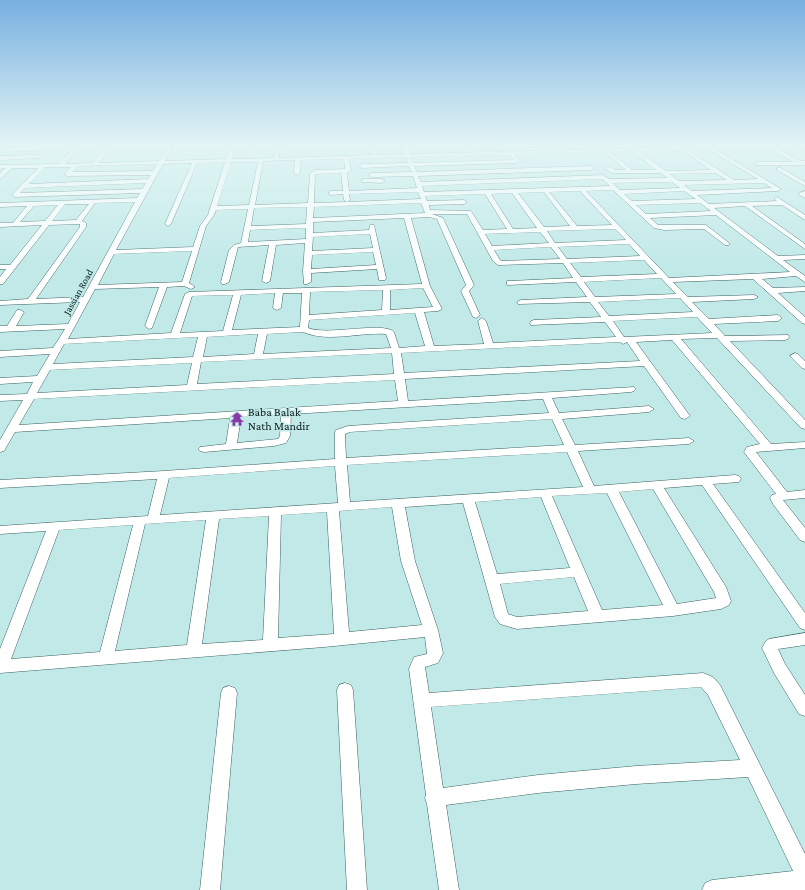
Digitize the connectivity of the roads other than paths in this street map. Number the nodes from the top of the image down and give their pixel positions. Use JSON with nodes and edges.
{"nodes":[{"id":1,"x":24,"y":186,"type":"joint"},
{"id":2,"x":36,"y":186,"type":"edge"},
{"id":3,"x":148,"y":186,"type":"edge"},
{"id":4,"x":185,"y":186,"type":"edge"},
{"id":5,"x":220,"y":186,"type":"edge"},
{"id":6,"x":256,"y":186,"type":"edge"},
{"id":7,"x":312,"y":186,"type":"edge"},
{"id":8,"x":345,"y":186,"type":"edge"},
{"id":9,"x":396,"y":186,"type":"edge"},
{"id":10,"x":408,"y":186,"type":"edge"},
{"id":11,"x":419,"y":186,"type":"edge"},
{"id":12,"x":448,"y":186,"type":"edge"},
{"id":13,"x":472,"y":186,"type":"edge"},
{"id":14,"x":613,"y":186,"type":"edge"},
{"id":15,"x":682,"y":186,"type":"edge"},
{"id":16,"x":737,"y":186,"type":"edge"},
{"id":17,"x":772,"y":186,"type":"edge"},
{"id":18,"x":420,"y":189,"type":"junction"},
{"id":19,"x":581,"y":189,"type":"junction"},
{"id":20,"x":545,"y":190,"type":"junction"},
{"id":21,"x":617,"y":190,"type":"junction"},
{"id":22,"x":763,"y":190,"type":"junction"},
{"id":23,"x":144,"y":191,"type":"junction"},
{"id":24,"x":514,"y":191,"type":"junction"},
{"id":25,"x":689,"y":191,"type":"junction"},
{"id":26,"x":746,"y":191,"type":"junction"},
{"id":27,"x":346,"y":192,"type":"junction"},
{"id":28,"x":487,"y":192,"type":"junction"},
{"id":29,"x":805,"y":192,"type":"edge"},
{"id":30,"x":332,"y":193,"type":"dead end"},
{"id":31,"x":805,"y":196,"type":"edge"},
{"id":32,"x":139,"y":200,"type":"junction"},
{"id":33,"x":701,"y":201,"type":"junction"},
{"id":34,"x":93,"y":202,"type":"junction"},
{"id":35,"x":464,"y":202,"type":"dead end"},
{"id":36,"x":63,"y":203,"type":"junction"},
{"id":37,"x":631,"y":203,"type":"junction"},
{"id":38,"x":783,"y":203,"type":"junction"},
{"id":39,"x":32,"y":204,"type":"junction"},
{"id":40,"x":348,"y":204,"type":"junction"},
{"id":41,"x":0,"y":205,"type":"edge"},
{"id":42,"x":311,"y":205,"type":"junction"},
{"id":43,"x":746,"y":205,"type":"junction"},
{"id":44,"x":707,"y":206,"type":"junction"},
{"id":45,"x":252,"y":207,"type":"junction"},
{"id":46,"x":213,"y":208,"type":"junction"},
{"id":47,"x":428,"y":213,"type":"junction"},
{"id":48,"x":718,"y":213,"type":"junction"},
{"id":49,"x":691,"y":214,"type":"junction"},
{"id":50,"x":407,"y":216,"type":"junction"},
{"id":51,"x":645,"y":216,"type":"junction"},
{"id":52,"x":371,"y":217,"type":"junction"},
{"id":53,"x":349,"y":218,"type":"junction"},
{"id":54,"x":805,"y":218,"type":"edge"},
{"id":55,"x":78,"y":222,"type":"junction"},
{"id":56,"x":310,"y":223,"type":"junction"},
{"id":57,"x":15,"y":224,"type":"junction"},
{"id":58,"x":46,"y":224,"type":"junction"},
{"id":59,"x":168,"y":224,"type":"dead end"},
{"id":60,"x":0,"y":225,"type":"edge"},
{"id":61,"x":616,"y":226,"type":"junction"},
{"id":62,"x":706,"y":227,"type":"junction"},
{"id":63,"x":247,"y":228,"type":"junction"},
{"id":64,"x":575,"y":228,"type":"junction"},
{"id":65,"x":542,"y":230,"type":"junction"},
{"id":66,"x":511,"y":231,"type":"junction"},
{"id":67,"x":373,"y":232,"type":"junction"},
{"id":68,"x":480,"y":232,"type":"junction"},
{"id":69,"x":309,"y":238,"type":"junction"},
{"id":70,"x":631,"y":242,"type":"junction"},
{"id":71,"x":273,"y":243,"type":"junction"},
{"id":72,"x":244,"y":244,"type":"junction"},
{"id":73,"x":727,"y":244,"type":"dead end"},
{"id":74,"x":553,"y":245,"type":"junction"},
{"id":75,"x":805,"y":247,"type":"edge"},
{"id":76,"x":489,"y":248,"type":"junction"},
{"id":77,"x":195,"y":249,"type":"junction"},
{"id":78,"x":376,"y":250,"type":"junction"},
{"id":79,"x":112,"y":252,"type":"junction"},
{"id":80,"x":308,"y":253,"type":"junction"},
{"id":81,"x":805,"y":257,"type":"edge"},
{"id":82,"x":646,"y":258,"type":"junction"},
{"id":83,"x":776,"y":258,"type":"junction"},
{"id":84,"x":565,"y":261,"type":"junction"},
{"id":85,"x":0,"y":267,"type":"edge"},
{"id":86,"x":12,"y":267,"type":"junction"},
{"id":87,"x":379,"y":267,"type":"junction"},
{"id":88,"x":307,"y":271,"type":"junction"},
{"id":89,"x":798,"y":274,"type":"junction"},
{"id":90,"x":755,"y":277,"type":"junction"},
{"id":91,"x":382,"y":278,"type":"dead end"},
{"id":92,"x":665,"y":278,"type":"junction"},
{"id":93,"x":578,"y":280,"type":"junction"},
{"id":94,"x":805,"y":280,"type":"edge"},
{"id":95,"x":266,"y":281,"type":"dead end"},
{"id":96,"x":0,"y":282,"type":"edge"},
{"id":97,"x":225,"y":282,"type":"dead end"},
{"id":98,"x":510,"y":283,"type":"dead end"},
{"id":99,"x":185,"y":284,"type":"junction"},
{"id":100,"x":164,"y":285,"type":"junction"},
{"id":101,"x":307,"y":286,"type":"junction"},
{"id":102,"x":426,"y":286,"type":"junction"},
{"id":103,"x":92,"y":287,"type":"junction"},
{"id":104,"x":386,"y":287,"type":"junction"},
{"id":105,"x":805,"y":288,"type":"edge"},
{"id":106,"x":279,"y":291,"type":"junction"},
{"id":107,"x":770,"y":291,"type":"junction"},
{"id":108,"x":237,"y":293,"type":"junction"},
{"id":109,"x":189,"y":294,"type":"junction"},
{"id":110,"x":754,"y":297,"type":"dead end"},
{"id":111,"x":684,"y":298,"type":"junction"},
{"id":112,"x":86,"y":299,"type":"junction"},
{"id":113,"x":593,"y":299,"type":"junction"},
{"id":114,"x":30,"y":302,"type":"junction"},
{"id":115,"x":521,"y":302,"type":"dead end"},
{"id":116,"x":0,"y":303,"type":"edge"},
{"id":117,"x":277,"y":308,"type":"dead end"},
{"id":118,"x":20,"y":312,"type":"dead end"},
{"id":119,"x":419,"y":312,"type":"junction"},
{"id":120,"x":386,"y":313,"type":"junction"},
{"id":121,"x":700,"y":314,"type":"junction"},
{"id":122,"x":305,"y":318,"type":"junction"},
{"id":123,"x":778,"y":318,"type":"dead end"},
{"id":124,"x":607,"y":319,"type":"junction"},
{"id":125,"x":805,"y":321,"type":"edge"},
{"id":126,"x":706,"y":322,"type":"junction"},
{"id":127,"x":534,"y":323,"type":"dead end"},
{"id":128,"x":71,"y":326,"type":"junction"},
{"id":129,"x":149,"y":326,"type":"dead end"},
{"id":130,"x":0,"y":329,"type":"edge"},
{"id":131,"x":10,"y":329,"type":"junction"},
{"id":132,"x":304,"y":329,"type":"junction"},
{"id":133,"x":263,"y":332,"type":"junction"},
{"id":134,"x":227,"y":333,"type":"junction"},
{"id":135,"x":203,"y":335,"type":"junction"},
{"id":136,"x":174,"y":337,"type":"junction"},
{"id":137,"x":722,"y":337,"type":"junction"},
{"id":138,"x":675,"y":338,"type":"junction"},
{"id":139,"x":785,"y":338,"type":"dead end"},
{"id":140,"x":626,"y":341,"type":"junction"},
{"id":141,"x":490,"y":346,"type":"junction"},
{"id":142,"x":59,"y":347,"type":"junction"},
{"id":143,"x":430,"y":349,"type":"junction"},
{"id":144,"x":396,"y":351,"type":"junction"},
{"id":145,"x":0,"y":354,"type":"edge"},
{"id":146,"x":795,"y":356,"type":"dead end"},
{"id":147,"x":258,"y":357,"type":"junction"},
{"id":148,"x":197,"y":360,"type":"junction"},
{"id":149,"x":647,"y":363,"type":"junction"},
{"id":150,"x":805,"y":366,"type":"edge"},
{"id":151,"x":47,"y":367,"type":"junction"},
{"id":152,"x":399,"y":377,"type":"junction"},
{"id":153,"x":40,"y":379,"type":"junction"},
{"id":154,"x":0,"y":381,"type":"edge"},
{"id":155,"x":191,"y":388,"type":"junction"},
{"id":156,"x":631,"y":389,"type":"dead end"},
{"id":157,"x":546,"y":396,"type":"junction"},
{"id":158,"x":30,"y":397,"type":"junction"},
{"id":159,"x":0,"y":398,"type":"edge"},
{"id":160,"x":403,"y":404,"type":"junction"},
{"id":161,"x":649,"y":409,"type":"dead end"},
{"id":162,"x":286,"y":411,"type":"junction"},
{"id":163,"x":236,"y":414,"type":"junction"},
{"id":164,"x":556,"y":416,"type":"junction"},
{"id":165,"x":684,"y":416,"type":"dead end"},
{"id":166,"x":805,"y":426,"type":"edge"},
{"id":167,"x":11,"y":429,"type":"junction"},
{"id":168,"x":689,"y":441,"type":"dead end"},
{"id":169,"x":805,"y":444,"type":"edge"},
{"id":170,"x":1,"y":446,"type":"edge"},
{"id":171,"x":231,"y":446,"type":"junction"},
{"id":172,"x":768,"y":447,"type":"junction"},
{"id":173,"x":204,"y":448,"type":"dead end"},
{"id":174,"x":572,"y":449,"type":"junction"},
{"id":175,"x":341,"y":462,"type":"junction"},
{"id":176,"x":164,"y":475,"type":"junction"},
{"id":177,"x":735,"y":479,"type":"dead end"},
{"id":178,"x":705,"y":482,"type":"junction"},
{"id":179,"x":0,"y":484,"type":"edge"},
{"id":180,"x":656,"y":485,"type":"junction"},
{"id":181,"x":611,"y":488,"type":"junction"},
{"id":182,"x":590,"y":490,"type":"junction"},
{"id":183,"x":545,"y":493,"type":"junction"},
{"id":184,"x":805,"y":494,"type":"edge"},
{"id":185,"x":784,"y":496,"type":"junction"},
{"id":186,"x":468,"y":498,"type":"junction"},
{"id":187,"x":398,"y":504,"type":"junction"},
{"id":188,"x":339,"y":508,"type":"junction"},
{"id":189,"x":275,"y":512,"type":"junction"},
{"id":190,"x":213,"y":516,"type":"junction"},
{"id":191,"x":147,"y":520,"type":"junction"},
{"id":192,"x":54,"y":527,"type":"junction"},
{"id":193,"x":0,"y":530,"type":"edge"},
{"id":194,"x":805,"y":537,"type":"edge"},
{"id":195,"x":578,"y":572,"type":"junction"},
{"id":196,"x":492,"y":580,"type":"junction"},
{"id":197,"x":674,"y":610,"type":"junction"},
{"id":198,"x":598,"y":617,"type":"junction"},
{"id":199,"x":805,"y":624,"type":"edge"},
{"id":200,"x":431,"y":630,"type":"junction"},
{"id":201,"x":342,"y":639,"type":"junction"},
{"id":202,"x":805,"y":639,"type":"edge"},
{"id":203,"x":270,"y":644,"type":"junction"},
{"id":204,"x":194,"y":651,"type":"junction"},
{"id":205,"x":106,"y":657,"type":"junction"},
{"id":206,"x":0,"y":666,"type":"edge"},
{"id":207,"x":345,"y":690,"type":"dead end"},
{"id":208,"x":229,"y":693,"type":"dead end"},
{"id":209,"x":421,"y":701,"type":"junction"},
{"id":210,"x":805,"y":709,"type":"edge"},
{"id":211,"x":753,"y":768,"type":"junction"},
{"id":212,"x":434,"y":798,"type":"junction"},
{"id":213,"x":805,"y":875,"type":"edge"},
{"id":214,"x":805,"y":880,"type":"edge"},
{"id":215,"x":210,"y":890,"type":"edge"},
{"id":216,"x":357,"y":890,"type":"edge"},
{"id":217,"x":449,"y":890,"type":"edge"},
{"id":218,"x":712,"y":890,"type":"edge"}],
"edges":[{"from":1,"to":2,"type":"street"},
{"from":1,"to":23,"type":"street"},
{"from":3,"to":23,"type":"street","name":"Jassian Road"},
{"from":4,"to":59,"type":"street"},
{"from":5,"to":46,"type":"street"},
{"from":6,"to":45,"type":"street"},
{"from":7,"to":42,"type":"street"},
{"from":8,"to":27,"type":"street"},
{"from":9,"to":18,"type":"street"},
{"from":10,"to":18,"type":"street"},
{"from":11,"to":18,"type":"street"},
{"from":12,"to":18,"type":"street"},
{"from":13,"to":18,"type":"street"},
{"from":14,"to":21,"type":"street"},
{"from":15,"to":25,"type":"street"},
{"from":16,"to":26,"type":"street"},
{"from":17,"to":22,"type":"street"},
{"from":18,"to":27,"type":"street"},
{"from":18,"to":28,"type":"street"},
{"from":18,"to":35,"type":"street"},
{"from":18,"to":40,"type":"street"},
{"from":18,"to":47,"type":"street"},
{"from":19,"to":20,"type":"street"},
{"from":19,"to":21,"type":"street"},
{"from":19,"to":61,"type":"street"},
{"from":20,"to":24,"type":"street"},
{"from":20,"to":64,"type":"street"},
{"from":21,"to":25,"type":"street"},
{"from":21,"to":37,"type":"street"},
{"from":22,"to":26,"type":"street"},
{"from":22,"to":38,"type":"street"},
{"from":23,"to":32,"type":"street","name":"Jassian Road"},
{"from":24,"to":28,"type":"street"},
{"from":24,"to":65,"type":"street"},
{"from":25,"to":26,"type":"street"},
{"from":25,"to":33,"type":"street"},
{"from":27,"to":30,"type":"street"},
{"from":27,"to":40,"type":"street"},
{"from":28,"to":66,"type":"street"},
{"from":29,"to":31,"type":"street"},
{"from":32,"to":34,"type":"street"},
{"from":32,"to":79,"type":"street","name":"Jassian Road"},
{"from":33,"to":37,"type":"street"},
{"from":33,"to":44,"type":"street"},
{"from":34,"to":36,"type":"street"},
{"from":34,"to":55,"type":"street"},
{"from":36,"to":39,"type":"street"},
{"from":36,"to":58,"type":"street"},
{"from":37,"to":51,"type":"street"},
{"from":38,"to":43,"type":"street"},
{"from":38,"to":54,"type":"street"},
{"from":39,"to":41,"type":"street"},
{"from":39,"to":57,"type":"street"},
{"from":40,"to":42,"type":"street"},
{"from":40,"to":53,"type":"street"},
{"from":42,"to":45,"type":"street"},
{"from":42,"to":56,"type":"street"},
{"from":43,"to":44,"type":"street"},
{"from":43,"to":75,"type":"street"},
{"from":44,"to":48,"type":"street"},
{"from":45,"to":46,"type":"street"},
{"from":45,"to":63,"type":"street"},
{"from":46,"to":77,"type":"street"},
{"from":47,"to":50,"type":"street"},
{"from":47,"to":68,"type":"street"},
{"from":47,"to":141,"type":"street"},
{"from":48,"to":49,"type":"street"},
{"from":48,"to":83,"type":"street"},
{"from":49,"to":51,"type":"street"},
{"from":49,"to":62,"type":"street"},
{"from":50,"to":52,"type":"street"},
{"from":50,"to":102,"type":"street"},
{"from":51,"to":62,"type":"street"},
{"from":52,"to":53,"type":"street"},
{"from":52,"to":67,"type":"street"},
{"from":53,"to":56,"type":"street"},
{"from":55,"to":58,"type":"street"},
{"from":55,"to":114,"type":"street"},
{"from":56,"to":63,"type":"street"},
{"from":56,"to":69,"type":"street"},
{"from":57,"to":58,"type":"street"},
{"from":57,"to":60,"type":"street"},
{"from":58,"to":86,"type":"street"},
{"from":61,"to":64,"type":"street"},
{"from":61,"to":70,"type":"street"},
{"from":62,"to":73,"type":"street"},
{"from":63,"to":72,"type":"street"},
{"from":64,"to":65,"type":"street"},
{"from":65,"to":66,"type":"street"},
{"from":65,"to":74,"type":"street"},
{"from":66,"to":68,"type":"street"},
{"from":67,"to":69,"type":"street"},
{"from":67,"to":78,"type":"street"},
{"from":68,"to":76,"type":"street"},
{"from":69,"to":71,"type":"street"},
{"from":69,"to":80,"type":"street"},
{"from":70,"to":74,"type":"street"},
{"from":70,"to":82,"type":"street"},
{"from":71,"to":72,"type":"street"},
{"from":71,"to":95,"type":"street"},
{"from":72,"to":97,"type":"street"},
{"from":74,"to":76,"type":"street"},
{"from":74,"to":84,"type":"street"},
{"from":76,"to":84,"type":"street"},
{"from":77,"to":79,"type":"street"},
{"from":77,"to":99,"type":"street"},
{"from":78,"to":80,"type":"street"},
{"from":78,"to":87,"type":"street"},
{"from":79,"to":103,"type":"street","name":"Jassian Road"},
{"from":80,"to":88,"type":"street"},
{"from":81,"to":83,"type":"street"},
{"from":82,"to":84,"type":"street"},
{"from":82,"to":92,"type":"street"},
{"from":83,"to":89,"type":"street"},
{"from":84,"to":93,"type":"street"},
{"from":85,"to":86,"type":"street"},
{"from":86,"to":96,"type":"street"},
{"from":87,"to":88,"type":"street"},
{"from":87,"to":91,"type":"street"},
{"from":88,"to":101,"type":"street"},
{"from":89,"to":90,"type":"street"},
{"from":89,"to":94,"type":"street"},
{"from":90,"to":92,"type":"street"},
{"from":90,"to":107,"type":"street"},
{"from":92,"to":93,"type":"street"},
{"from":92,"to":111,"type":"street"},
{"from":93,"to":98,"type":"street"},
{"from":93,"to":113,"type":"street"},
{"from":99,"to":100,"type":"street"},
{"from":99,"to":109,"type":"street"},
{"from":100,"to":103,"type":"street"},
{"from":100,"to":129,"type":"street"},
{"from":101,"to":104,"type":"street"},
{"from":101,"to":106,"type":"street"},
{"from":101,"to":122,"type":"street"},
{"from":102,"to":104,"type":"street"},
{"from":102,"to":119,"type":"street"},
{"from":103,"to":112,"type":"street","name":"Jassian Road"},
{"from":104,"to":120,"type":"street"},
{"from":105,"to":107,"type":"street"},
{"from":106,"to":108,"type":"street"},
{"from":106,"to":117,"type":"street"},
{"from":107,"to":125,"type":"street"},
{"from":108,"to":109,"type":"street"},
{"from":108,"to":134,"type":"street"},
{"from":109,"to":136,"type":"street"},
{"from":110,"to":111,"type":"street"},
{"from":111,"to":113,"type":"street"},
{"from":111,"to":121,"type":"street"},
{"from":112,"to":114,"type":"street"},
{"from":112,"to":128,"type":"street","name":"Jassian Road"},
{"from":113,"to":115,"type":"street"},
{"from":113,"to":124,"type":"street"},
{"from":114,"to":116,"type":"street"},
{"from":118,"to":131,"type":"street"},
{"from":119,"to":120,"type":"street"},
{"from":119,"to":143,"type":"street"},
{"from":120,"to":122,"type":"street"},
{"from":121,"to":124,"type":"street"},
{"from":121,"to":126,"type":"street"},
{"from":122,"to":132,"type":"street"},
{"from":123,"to":126,"type":"street"},
{"from":124,"to":127,"type":"street"},
{"from":124,"to":140,"type":"street"},
{"from":126,"to":137,"type":"street"},
{"from":128,"to":131,"type":"street"},
{"from":128,"to":142,"type":"street","name":"Jassian Road"},
{"from":130,"to":131,"type":"street"},
{"from":132,"to":133,"type":"street"},
{"from":132,"to":144,"type":"street"},
{"from":133,"to":134,"type":"street"},
{"from":133,"to":147,"type":"street"},
{"from":134,"to":135,"type":"street"},
{"from":135,"to":136,"type":"street"},
{"from":135,"to":148,"type":"street"},
{"from":136,"to":142,"type":"street"},
{"from":137,"to":138,"type":"street"},
{"from":137,"to":139,"type":"street"},
{"from":137,"to":166,"type":"street"},
{"from":138,"to":140,"type":"street"},
{"from":138,"to":172,"type":"street"},
{"from":140,"to":141,"type":"street"},
{"from":140,"to":149,"type":"street"},
{"from":141,"to":143,"type":"street"},
{"from":142,"to":145,"type":"street"},
{"from":142,"to":151,"type":"street","name":"Jassian Road"},
{"from":143,"to":144,"type":"street"},
{"from":144,"to":147,"type":"street"},
{"from":144,"to":152,"type":"street"},
{"from":146,"to":150,"type":"street"},
{"from":147,"to":148,"type":"street"},
{"from":148,"to":151,"type":"street"},
{"from":148,"to":155,"type":"street"},
{"from":149,"to":152,"type":"street"},
{"from":149,"to":165,"type":"street"},
{"from":151,"to":153,"type":"street","name":"Jassian Road"},
{"from":152,"to":155,"type":"street"},
{"from":152,"to":160,"type":"street"},
{"from":153,"to":154,"type":"street"},
{"from":153,"to":158,"type":"street","name":"Jassian Road"},
{"from":155,"to":158,"type":"street"},
{"from":156,"to":157,"type":"street"},
{"from":157,"to":160,"type":"street"},
{"from":157,"to":164,"type":"street"},
{"from":158,"to":159,"type":"street"},
{"from":158,"to":167,"type":"street","name":"Jassian Road"},
{"from":160,"to":162,"type":"street"},
{"from":161,"to":164,"type":"street"},
{"from":162,"to":163,"type":"street"},
{"from":162,"to":171,"type":"street"},
{"from":163,"to":167,"type":"street"},
{"from":163,"to":171,"type":"street"},
{"from":164,"to":174,"type":"street"},
{"from":164,"to":175,"type":"street"},
{"from":167,"to":170,"type":"street","name":"Jassian Road"},
{"from":168,"to":174,"type":"street"},
{"from":169,"to":172,"type":"street"},
{"from":171,"to":173,"type":"street"},
{"from":172,"to":185,"type":"street"},
{"from":174,"to":175,"type":"street"},
{"from":174,"to":182,"type":"street"},
{"from":175,"to":176,"type":"street"},
{"from":175,"to":188,"type":"street"},
{"from":176,"to":179,"type":"street"},
{"from":176,"to":191,"type":"street"},
{"from":177,"to":178,"type":"street"},
{"from":178,"to":180,"type":"street"},
{"from":178,"to":199,"type":"street"},
{"from":180,"to":181,"type":"street"},
{"from":180,"to":197,"type":"street"},
{"from":181,"to":182,"type":"street"},
{"from":181,"to":197,"type":"street"},
{"from":182,"to":183,"type":"street"},
{"from":183,"to":186,"type":"street"},
{"from":183,"to":195,"type":"street"},
{"from":184,"to":185,"type":"street"},
{"from":185,"to":194,"type":"street"},
{"from":186,"to":187,"type":"street"},
{"from":186,"to":196,"type":"street"},
{"from":187,"to":188,"type":"street"},
{"from":187,"to":200,"type":"street"},
{"from":188,"to":189,"type":"street"},
{"from":188,"to":201,"type":"street"},
{"from":189,"to":190,"type":"street"},
{"from":189,"to":203,"type":"street"},
{"from":190,"to":191,"type":"street"},
{"from":190,"to":204,"type":"street"},
{"from":191,"to":192,"type":"street"},
{"from":191,"to":205,"type":"street"},
{"from":192,"to":193,"type":"street"},
{"from":192,"to":206,"type":"street"},
{"from":195,"to":196,"type":"street"},
{"from":195,"to":198,"type":"street"},
{"from":196,"to":198,"type":"street"},
{"from":197,"to":198,"type":"street"},
{"from":200,"to":201,"type":"street"},
{"from":200,"to":209,"type":"street"},
{"from":201,"to":203,"type":"street"},
{"from":202,"to":210,"type":"street"},
{"from":203,"to":204,"type":"street"},
{"from":204,"to":205,"type":"street"},
{"from":205,"to":206,"type":"street"},
{"from":207,"to":216,"type":"street"},
{"from":208,"to":215,"type":"street"},
{"from":209,"to":211,"type":"street"},
{"from":209,"to":212,"type":"street"},
{"from":211,"to":212,"type":"street"},
{"from":211,"to":213,"type":"street"},
{"from":212,"to":217,"type":"street"},
{"from":214,"to":218,"type":"street"}]}
